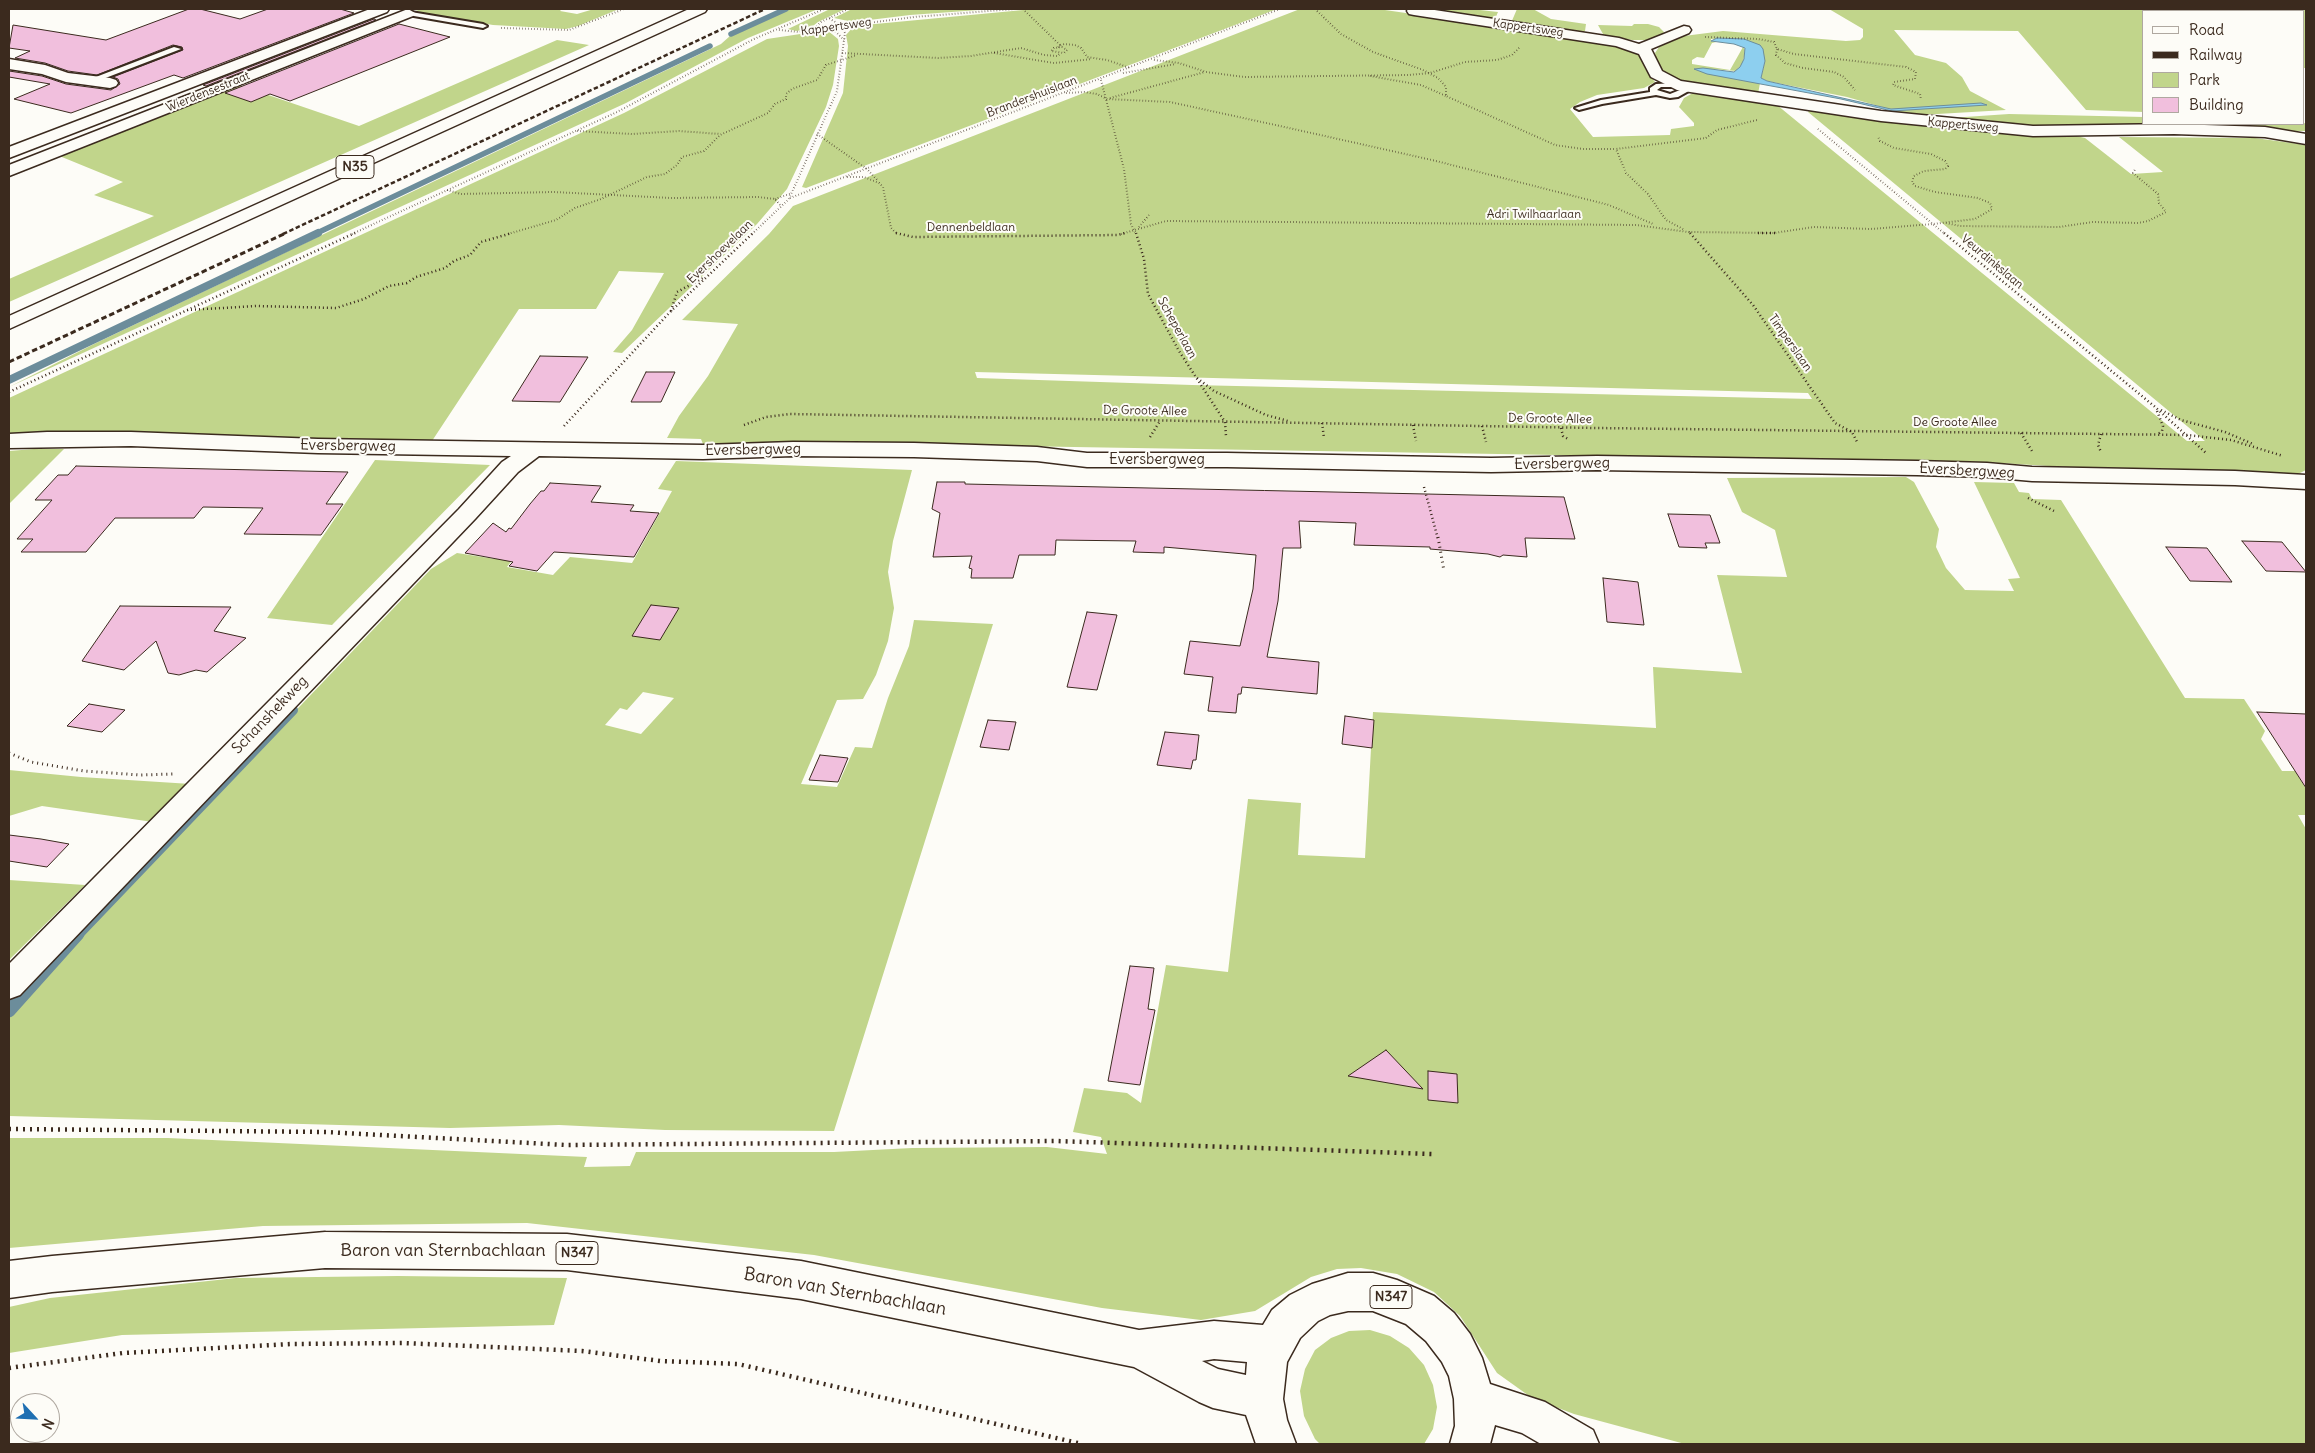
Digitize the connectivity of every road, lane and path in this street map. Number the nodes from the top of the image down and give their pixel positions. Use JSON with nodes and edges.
{"nodes":[{"id":1,"x":382,"y":9,"type":"edge"},
{"id":2,"x":390,"y":9,"type":"edge"},
{"id":3,"x":624,"y":9,"type":"edge"},
{"id":4,"x":679,"y":9,"type":"edge"},
{"id":5,"x":700,"y":9,"type":"edge"},
{"id":6,"x":824,"y":9,"type":"edge"},
{"id":7,"x":848,"y":9,"type":"edge"},
{"id":8,"x":1014,"y":9,"type":"edge"},
{"id":9,"x":1022,"y":9,"type":"edge"},
{"id":10,"x":1280,"y":9,"type":"edge"},
{"id":11,"x":1315,"y":9,"type":"edge"},
{"id":12,"x":1414,"y":11,"type":"dead end"},
{"id":13,"x":408,"y":13,"type":"junction"},
{"id":14,"x":829,"y":18,"type":"junction"},
{"id":15,"x":483,"y":26,"type":"joint"},
{"id":16,"x":841,"y":26,"type":"junction"},
{"id":17,"x":826,"y":28,"type":"junction"},
{"id":18,"x":778,"y":29,"type":"junction"},
{"id":19,"x":1532,"y":29,"type":"junction"},
{"id":20,"x":812,"y":30,"type":"junction"},
{"id":21,"x":1681,"y":34,"type":"joint"},
{"id":22,"x":844,"y":40,"type":"junction"},
{"id":23,"x":1059,"y":46,"type":"junction"},
{"id":24,"x":1641,"y":48,"type":"junction"},
{"id":25,"x":177,"y":49,"type":"dead end"},
{"id":26,"x":1777,"y":49,"type":"junction"},
{"id":27,"x":841,"y":53,"type":"junction"},
{"id":28,"x":986,"y":53,"type":"junction"},
{"id":29,"x":1060,"y":54,"type":"junction"},
{"id":30,"x":857,"y":55,"type":"junction"},
{"id":31,"x":842,"y":59,"type":"junction"},
{"id":32,"x":1092,"y":59,"type":"junction"},
{"id":33,"x":1150,"y":60,"type":"junction"},
{"id":34,"x":1179,"y":63,"type":"junction"},
{"id":35,"x":9,"y":64,"type":"edge"},
{"id":36,"x":1130,"y":68,"type":"junction"},
{"id":37,"x":1206,"y":72,"type":"junction"},
{"id":38,"x":1117,"y":74,"type":"junction"},
{"id":39,"x":1353,"y":74,"type":"junction"},
{"id":40,"x":1430,"y":74,"type":"junction"},
{"id":41,"x":92,"y":80,"type":"junction"},
{"id":42,"x":1101,"y":80,"type":"junction"},
{"id":43,"x":110,"y":83,"type":"dead end"},
{"id":44,"x":1684,"y":86,"type":"junction"},
{"id":45,"x":1858,"y":92,"type":"dead end"},
{"id":46,"x":1066,"y":93,"type":"junction"},
{"id":47,"x":1656,"y":93,"type":"junction"},
{"id":48,"x":1446,"y":96,"type":"junction"},
{"id":49,"x":1107,"y":100,"type":"junction"},
{"id":50,"x":1787,"y":102,"type":"junction"},
{"id":51,"x":1918,"y":102,"type":"dead end"},
{"id":52,"x":1579,"y":108,"type":"dead end"},
{"id":53,"x":1881,"y":116,"type":"junction"},
{"id":54,"x":1763,"y":118,"type":"dead end"},
{"id":55,"x":574,"y":131,"type":"junction"},
{"id":56,"x":817,"y":134,"type":"junction"},
{"id":57,"x":717,"y":136,"type":"junction"},
{"id":58,"x":2306,"y":138,"type":"edge"},
{"id":59,"x":1616,"y":149,"type":"junction"},
{"id":60,"x":9,"y":153,"type":"edge"},
{"id":61,"x":2136,"y":168,"type":"dead end"},
{"id":62,"x":867,"y":169,"type":"junction"},
{"id":63,"x":9,"y":171,"type":"edge"},
{"id":64,"x":847,"y":177,"type":"junction"},
{"id":65,"x":879,"y":183,"type":"junction"},
{"id":66,"x":446,"y":190,"type":"junction"},
{"id":67,"x":792,"y":193,"type":"junction"},
{"id":68,"x":802,"y":194,"type":"junction"},
{"id":69,"x":610,"y":195,"type":"junction"},
{"id":70,"x":605,"y":196,"type":"junction"},
{"id":71,"x":789,"y":198,"type":"junction"},
{"id":72,"x":775,"y":199,"type":"junction"},
{"id":73,"x":779,"y":209,"type":"junction"},
{"id":74,"x":1149,"y":215,"type":"dead end"},
{"id":75,"x":1943,"y":222,"type":"junction"},
{"id":76,"x":1933,"y":224,"type":"junction"},
{"id":77,"x":1656,"y":226,"type":"junction"},
{"id":78,"x":1134,"y":230,"type":"junction"},
{"id":79,"x":1688,"y":232,"type":"junction"},
{"id":80,"x":710,"y":274,"type":"junction"},
{"id":81,"x":9,"y":309,"type":"edge"},
{"id":82,"x":184,"y":311,"type":"junction"},
{"id":83,"x":671,"y":311,"type":"junction"},
{"id":84,"x":9,"y":323,"type":"edge"},
{"id":85,"x":1194,"y":376,"type":"junction"},
{"id":86,"x":9,"y":392,"type":"edge"},
{"id":87,"x":2154,"y":406,"type":"junction"},
{"id":88,"x":790,"y":414,"type":"dead end"},
{"id":89,"x":1225,"y":422,"type":"junction"},
{"id":90,"x":1293,"y":423,"type":"junction"},
{"id":91,"x":1852,"y":432,"type":"junction"},
{"id":92,"x":2156,"y":434,"type":"junction"},
{"id":93,"x":2186,"y":435,"type":"junction"},
{"id":94,"x":9,"y":441,"type":"edge"},
{"id":95,"x":534,"y":449,"type":"junction"},
{"id":96,"x":2266,"y":449,"type":"junction"},
{"id":97,"x":2285,"y":456,"type":"dead end"},
{"id":98,"x":1227,"y":460,"type":"junction"},
{"id":99,"x":1420,"y":464,"type":"junction"},
{"id":100,"x":1868,"y":468,"type":"junction"},
{"id":101,"x":2306,"y":482,"type":"edge"},
{"id":102,"x":2026,"y":493,"type":"dead end"},
{"id":103,"x":2054,"y":511,"type":"dead end"},
{"id":104,"x":1444,"y":570,"type":"dead end"},
{"id":105,"x":9,"y":753,"type":"edge"},
{"id":106,"x":220,"y":767,"type":"junction"},
{"id":107,"x":9,"y":985,"type":"edge"},
{"id":108,"x":9,"y":1128,"type":"edge"},
{"id":109,"x":1432,"y":1154,"type":"dead end"},
{"id":110,"x":9,"y":1280,"type":"edge"},
{"id":111,"x":1273,"y":1345,"type":"junction"},
{"id":112,"x":1139,"y":1349,"type":"junction"},
{"id":113,"x":9,"y":1368,"type":"edge"},
{"id":114,"x":1263,"y":1399,"type":"junction"},
{"id":115,"x":1474,"y":1399,"type":"junction"},
{"id":116,"x":1082,"y":1444,"type":"edge"},
{"id":117,"x":1276,"y":1444,"type":"edge"},
{"id":118,"x":1470,"y":1444,"type":"edge"},
{"id":119,"x":1579,"y":1444,"type":"edge"}],
"edges":[{"from":1,"to":60,"type":"street","name":"Wierdensestraat"},
{"from":2,"to":13,"type":"street"},
{"from":3,"to":15,"type":"path"},
{"from":4,"to":81,"type":"street","number":"N35"},
{"from":5,"to":84,"type":"street","number":"N35"},
{"from":6,"to":18,"type":"path"},
{"from":7,"to":14,"type":"path"},
{"from":8,"to":16,"type":"path","name":"Kappertsweg"},
{"from":9,"to":23,"type":"path"},
{"from":10,"to":33,"type":"path","name":"Brandershuislaan"},
{"from":11,"to":40,"type":"path"},
{"from":12,"to":19,"type":"street","name":"Kappertsweg"},
{"from":13,"to":15,"type":"lane"},
{"from":13,"to":63,"type":"street","name":"Wierdensestraat"},
{"from":14,"to":16,"type":"path"},
{"from":14,"to":20,"type":"path"},
{"from":16,"to":17,"type":"path","name":"Kappertsweg"},
{"from":16,"to":22,"type":"path","name":"Evershoevelaan"},
{"from":17,"to":20,"type":"path","name":"Kappertsweg"},
{"from":17,"to":22,"type":"path"},
{"from":18,"to":20,"type":"path","name":"Kappertsweg"},
{"from":18,"to":55,"type":"path"},
{"from":19,"to":24,"type":"street","name":"Kappertsweg"},
{"from":19,"to":40,"type":"path"},
{"from":21,"to":24,"type":"street"},
{"from":21,"to":26,"type":"path"},
{"from":22,"to":27,"type":"path","name":"Evershoevelaan"},
{"from":23,"to":29,"type":"path"},
{"from":23,"to":29,"type":"path"},
{"from":23,"to":32,"type":"path"},
{"from":24,"to":44,"type":"street","name":"Kappertsweg"},
{"from":25,"to":41,"type":"lane"},
{"from":26,"to":45,"type":"path"},
{"from":26,"to":51,"type":"path"},
{"from":27,"to":30,"type":"path"},
{"from":27,"to":31,"type":"path","name":"Evershoevelaan"},
{"from":28,"to":29,"type":"path"},
{"from":28,"to":30,"type":"path"},
{"from":28,"to":32,"type":"path"},
{"from":30,"to":31,"type":"path"},
{"from":31,"to":56,"type":"path","name":"Evershoevelaan"},
{"from":31,"to":57,"type":"path"},
{"from":32,"to":36,"type":"path"},
{"from":33,"to":34,"type":"path"},
{"from":33,"to":36,"type":"path","name":"Brandershuislaan"},
{"from":34,"to":37,"type":"path"},
{"from":34,"to":38,"type":"path"},
{"from":35,"to":41,"type":"street"},
{"from":36,"to":38,"type":"path","name":"Brandershuislaan"},
{"from":37,"to":39,"type":"path"},
{"from":37,"to":49,"type":"path"},
{"from":38,"to":42,"type":"path","name":"Brandershuislaan"},
{"from":39,"to":40,"type":"path"},
{"from":39,"to":48,"type":"path"},
{"from":40,"to":48,"type":"path"},
{"from":41,"to":43,"type":"street"},
{"from":42,"to":46,"type":"path","name":"Brandershuislaan"},
{"from":42,"to":49,"type":"path","name":"Scheperlaan"},
{"from":44,"to":47,"type":"lane"},
{"from":44,"to":47,"type":"lane"},
{"from":44,"to":50,"type":"street","name":"Kappertsweg"},
{"from":46,"to":49,"type":"path"},
{"from":46,"to":62,"type":"path","name":"Brandershuislaan"},
{"from":47,"to":52,"type":"lane"},
{"from":48,"to":59,"type":"path"},
{"from":49,"to":77,"type":"path"},
{"from":49,"to":78,"type":"path","name":"Scheperlaan"},
{"from":50,"to":53,"type":"street","name":"Kappertsweg"},
{"from":50,"to":76,"type":"path","name":"Veurdinkslaan"},
{"from":53,"to":58,"type":"street","name":"Kappertsweg"},
{"from":53,"to":75,"type":"path","name":"Adri Twilhaarlaan"},
{"from":54,"to":59,"type":"path"},
{"from":55,"to":57,"type":"path"},
{"from":55,"to":66,"type":"path"},
{"from":56,"to":62,"type":"path","name":"Dennenbeldlaan"},
{"from":56,"to":67,"type":"path","name":"Evershoevelaan"},
{"from":57,"to":69,"type":"path"},
{"from":59,"to":79,"type":"path"},
{"from":61,"to":75,"type":"path"},
{"from":62,"to":64,"type":"path","name":"Brandershuislaan"},
{"from":62,"to":65,"type":"path","name":"Dennenbeldlaan"},
{"from":64,"to":65,"type":"path"},
{"from":64,"to":68,"type":"path","name":"Brandershuislaan"},
{"from":65,"to":78,"type":"path","name":"Dennenbeldlaan"},
{"from":66,"to":70,"type":"path"},
{"from":66,"to":82,"type":"path"},
{"from":67,"to":68,"type":"path"},
{"from":67,"to":71,"type":"path","name":"Evershoevelaan"},
{"from":67,"to":72,"type":"path"},
{"from":68,"to":71,"type":"path","name":"Brandershuislaan"},
{"from":69,"to":70,"type":"path"},
{"from":69,"to":72,"type":"path"},
{"from":70,"to":82,"type":"path"},
{"from":71,"to":73,"type":"path","name":"Evershoevelaan"},
{"from":72,"to":73,"type":"path"},
{"from":73,"to":80,"type":"path","name":"Evershoevelaan"},
{"from":74,"to":78,"type":"path"},
{"from":75,"to":76,"type":"path","name":"Adri Twilhaarlaan"},
{"from":76,"to":79,"type":"path","name":"Adri Twilhaarlaan"},
{"from":76,"to":87,"type":"path","name":"Veurdinkslaan"},
{"from":77,"to":78,"type":"path","name":"Adri Twilhaarlaan"},
{"from":77,"to":79,"type":"path","name":"Adri Twilhaarlaan"},
{"from":78,"to":85,"type":"path","name":"Scheperlaan"},
{"from":79,"to":91,"type":"path","name":"Timperslaan"},
{"from":80,"to":83,"type":"path","name":"Evershoevelaan"},
{"from":80,"to":83,"type":"path"},
{"from":82,"to":86,"type":"path"},
{"from":83,"to":95,"type":"path","name":"Evershoevelaan"},
{"from":85,"to":89,"type":"path","name":"Scheperlaan"},
{"from":85,"to":90,"type":"path"},
{"from":87,"to":92,"type":"path"},
{"from":87,"to":93,"type":"path","name":"Veurdinkslaan"},
{"from":87,"to":96,"type":"path"},
{"from":88,"to":89,"type":"path","name":"De Groote Allee"},
{"from":89,"to":90,"type":"path","name":"De Groote Allee"},
{"from":89,"to":98,"type":"path"},
{"from":90,"to":91,"type":"path","name":"De Groote Allee"},
{"from":91,"to":92,"type":"path","name":"De Groote Allee"},
{"from":91,"to":100,"type":"path"},
{"from":92,"to":93,"type":"path","name":"De Groote Allee"},
{"from":93,"to":96,"type":"path","name":"De Groote Allee"},
{"from":94,"to":95,"type":"street","name":"Eversbergweg"},
{"from":95,"to":98,"type":"street","name":"Eversbergweg"},
{"from":95,"to":106,"type":"street","name":"Schanshekweg"},
{"from":96,"to":97,"type":"path","name":"De Groote Allee"},
{"from":98,"to":99,"type":"street","name":"Eversbergweg"},
{"from":99,"to":100,"type":"street","name":"Eversbergweg"},
{"from":99,"to":104,"type":"path"},
{"from":100,"to":101,"type":"street","name":"Eversbergweg"},
{"from":102,"to":103,"type":"path"},
{"from":105,"to":106,"type":"path"},
{"from":106,"to":107,"type":"street","name":"Schanshekweg"},
{"from":108,"to":109,"type":"path"},
{"from":110,"to":112,"type":"street","name":"Baron van Sternbachlaan","number":"N347"},
{"from":111,"to":112,"type":"street","name":"Baron van Sternbachlaan","number":"N347"},
{"from":111,"to":114,"type":"street","number":"N347"},
{"from":111,"to":115,"type":"street","number":"N347"},
{"from":112,"to":114,"type":"street","name":"Baron van Sternbachlaan","number":"N347"},
{"from":113,"to":116,"type":"path"},
{"from":114,"to":117,"type":"street","number":"N347"},
{"from":115,"to":118,"type":"street","number":"N347"},
{"from":115,"to":119,"type":"street"}]}
